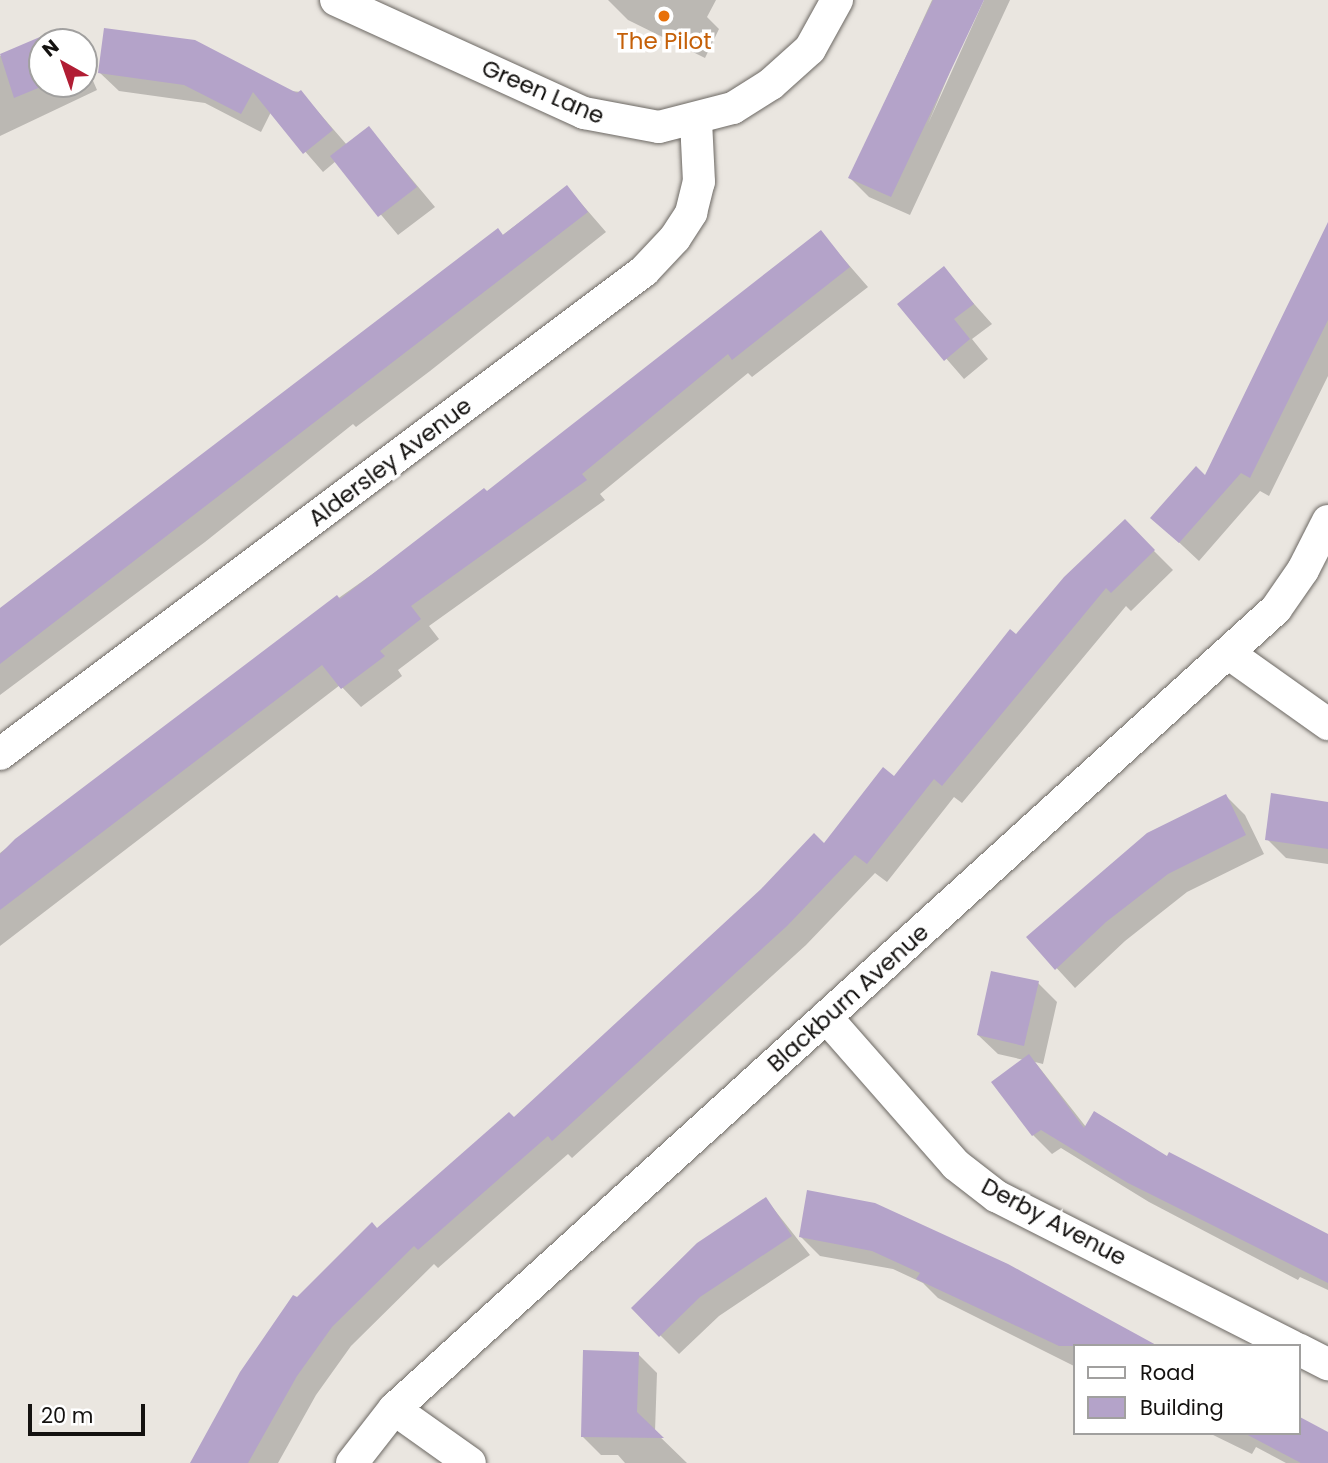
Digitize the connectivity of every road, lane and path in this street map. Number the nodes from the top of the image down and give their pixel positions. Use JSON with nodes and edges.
{"nodes":[{"id":1,"x":337,"y":0,"type":"edge"},
{"id":2,"x":837,"y":0,"type":"edge"},
{"id":3,"x":696,"y":120,"type":"junction"},
{"id":4,"x":1328,"y":521,"type":"edge"},
{"id":5,"x":1228,"y":653,"type":"junction"},
{"id":6,"x":1328,"y":724,"type":"edge"},
{"id":7,"x":0,"y":754,"type":"edge"},
{"id":8,"x":826,"y":1017,"type":"junction"},
{"id":9,"x":1288,"y":1344,"type":"edge"},
{"id":10,"x":1300,"y":1350,"type":"edge"},
{"id":11,"x":1328,"y":1364,"type":"edge"},
{"id":12,"x":394,"y":1409,"type":"junction"},
{"id":13,"x":352,"y":1463,"type":"edge"},
{"id":14,"x":470,"y":1463,"type":"edge"}],
"edges":[{"from":1,"to":3,"type":"street","name":"Green Lane"},
{"from":2,"to":3,"type":"street","name":"Green Lane"},
{"from":3,"to":7,"type":"street","name":"Aldersley Avenue"},
{"from":4,"to":5,"type":"street","name":"Blackburn Avenue"},
{"from":5,"to":6,"type":"street"},
{"from":5,"to":8,"type":"street","name":"Blackburn Avenue"},
{"from":8,"to":9,"type":"street","name":"Derby Avenue"},
{"from":8,"to":12,"type":"street","name":"Blackburn Avenue"},
{"from":10,"to":11,"type":"street"},
{"from":12,"to":13,"type":"street","name":"Blackburn Avenue"},
{"from":12,"to":14,"type":"street"}]}
